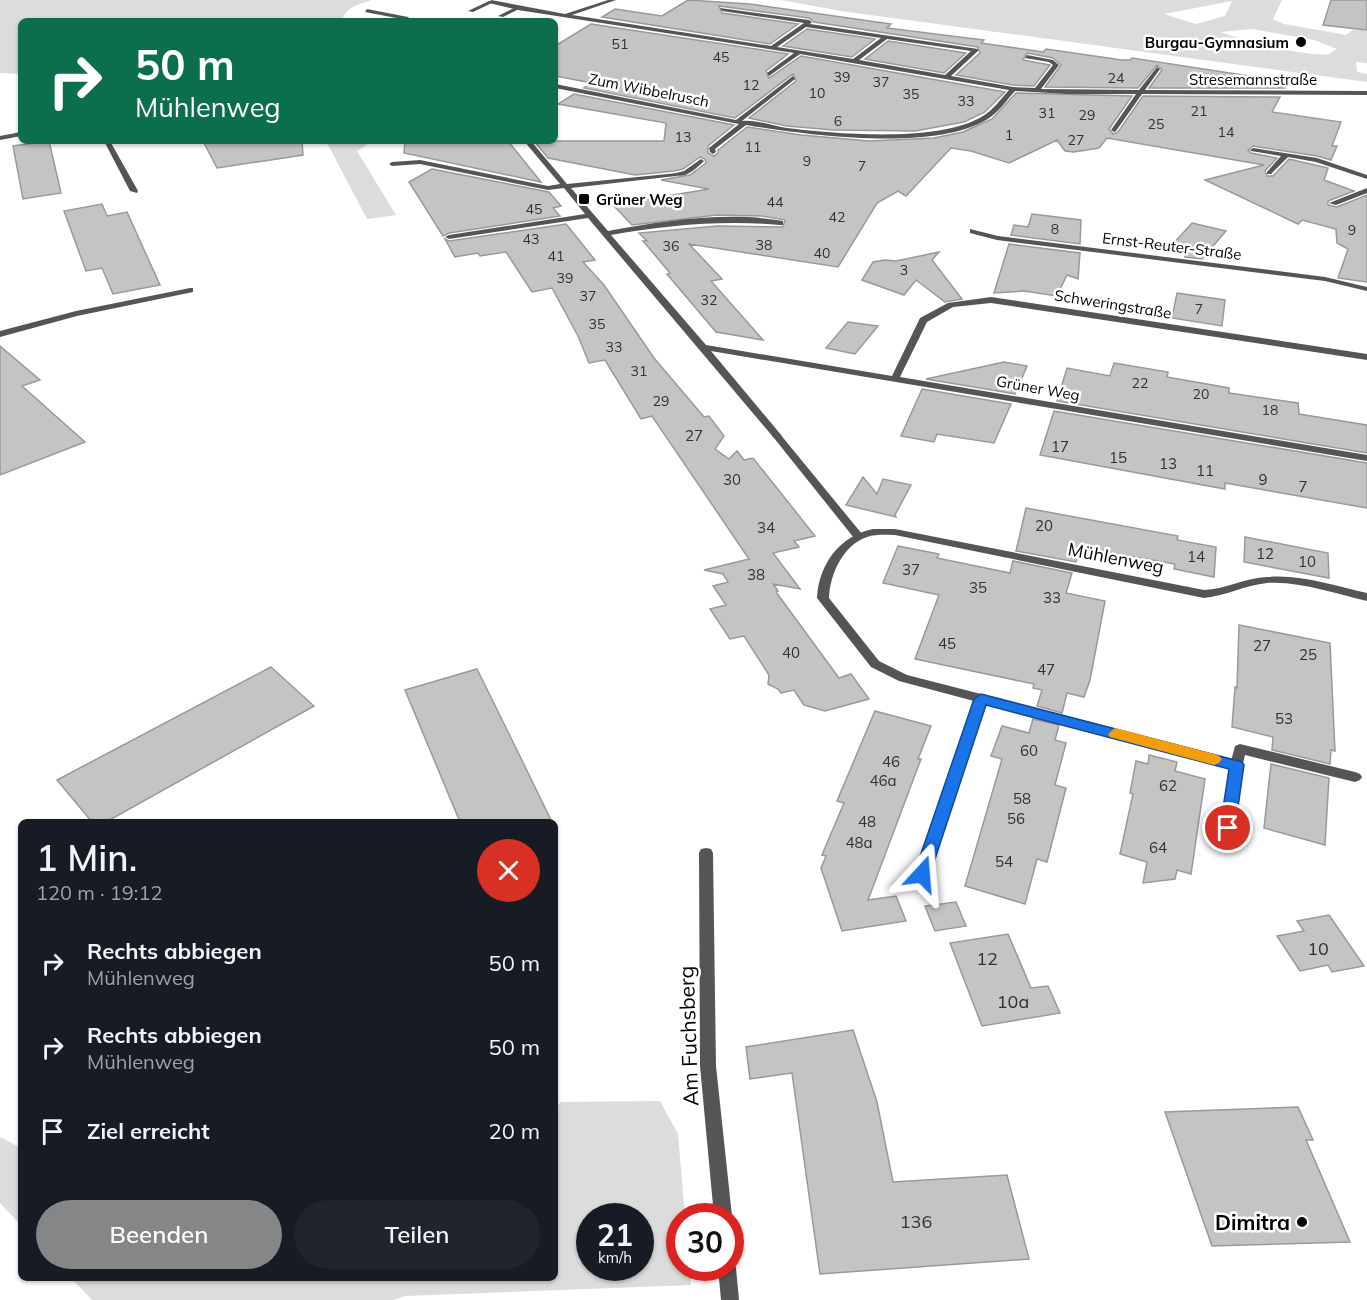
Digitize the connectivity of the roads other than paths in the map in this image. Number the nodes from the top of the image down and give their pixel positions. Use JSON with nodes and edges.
{"nodes":[{"id":1,"x":613,"y":0,"type":"edge"},
{"id":2,"x":518,"y":8,"type":"junction"},
{"id":3,"x":722,"y":9,"type":"dead end"},
{"id":4,"x":471,"y":10,"type":"dead end"},
{"id":5,"x":368,"y":11,"type":"dead end"},
{"id":6,"x":501,"y":16,"type":"dead end"},
{"id":7,"x":564,"y":16,"type":"junction"},
{"id":8,"x":406,"y":18,"type":"edge"},
{"id":9,"x":558,"y":18,"type":"edge"},
{"id":10,"x":804,"y":25,"type":"junction"},
{"id":11,"x":886,"y":37,"type":"junction"},
{"id":12,"x":772,"y":48,"type":"junction"},
{"id":13,"x":799,"y":52,"type":"junction"},
{"id":14,"x":1027,"y":57,"type":"dead end"},
{"id":15,"x":854,"y":61,"type":"junction"},
{"id":16,"x":1157,"y":69,"type":"dead end"},
{"id":17,"x":769,"y":74,"type":"dead end"},
{"id":18,"x":793,"y":78,"type":"dead end"},
{"id":19,"x":945,"y":78,"type":"junction"},
{"id":20,"x":558,"y":87,"type":"edge"},
{"id":21,"x":1013,"y":89,"type":"junction"},
{"id":22,"x":1036,"y":91,"type":"junction"},
{"id":23,"x":1140,"y":92,"type":"junction"},
{"id":24,"x":1367,"y":93,"type":"edge"},
{"id":25,"x":743,"y":121,"type":"junction"},
{"id":26,"x":1114,"y":130,"type":"dead end"},
{"id":27,"x":18,"y":135,"type":"edge"},
{"id":28,"x":0,"y":138,"type":"edge"},
{"id":29,"x":109,"y":144,"type":"edge"},
{"id":30,"x":530,"y":144,"type":"edge"},
{"id":31,"x":1253,"y":150,"type":"dead end"},
{"id":32,"x":713,"y":152,"type":"dead end"},
{"id":33,"x":1287,"y":154,"type":"junction"},
{"id":34,"x":701,"y":161,"type":"dead end"},
{"id":35,"x":392,"y":165,"type":"dead end"},
{"id":36,"x":1269,"y":173,"type":"dead end"},
{"id":37,"x":1367,"y":177,"type":"edge"},
{"id":38,"x":566,"y":186,"type":"junction"},
{"id":39,"x":1367,"y":190,"type":"edge"},
{"id":40,"x":134,"y":191,"type":"dead end"},
{"id":41,"x":1333,"y":202,"type":"dead end"},
{"id":42,"x":591,"y":215,"type":"junction"},
{"id":43,"x":780,"y":223,"type":"dead end"},
{"id":44,"x":973,"y":231,"type":"dead end"},
{"id":45,"x":607,"y":233,"type":"junction"},
{"id":46,"x":449,"y":237,"type":"dead end"},
{"id":47,"x":1367,"y":289,"type":"edge"},
{"id":48,"x":190,"y":290,"type":"dead end"},
{"id":49,"x":0,"y":334,"type":"edge"},
{"id":50,"x":703,"y":347,"type":"junction"},
{"id":51,"x":1367,"y":357,"type":"edge"},
{"id":52,"x":895,"y":379,"type":"junction"},
{"id":53,"x":1367,"y":458,"type":"edge"},
{"id":54,"x":858,"y":536,"type":"junction"},
{"id":55,"x":1367,"y":597,"type":"edge"},
{"id":56,"x":981,"y":699,"type":"junction"},
{"id":57,"x":1237,"y":765,"type":"junction"},
{"id":58,"x":1355,"y":777,"type":"dead end"},
{"id":59,"x":1228,"y":828,"type":"dead end"},
{"id":60,"x":706,"y":853,"type":"dead end"},
{"id":61,"x":922,"y":874,"type":"dead end"},
{"id":62,"x":722,"y":1203,"type":"edge"},
{"id":63,"x":728,"y":1281,"type":"edge"},
{"id":64,"x":730,"y":1300,"type":"edge"}],
"edges":[{"from":1,"to":7,"type":"street"},
{"from":2,"to":4,"type":"street"},
{"from":2,"to":6,"type":"street"},
{"from":2,"to":7,"type":"street"},
{"from":3,"to":10,"type":"street"},
{"from":5,"to":8,"type":"street"},
{"from":7,"to":9,"type":"street"},
{"from":7,"to":12,"type":"street","name":"Stresemannstraße"},
{"from":10,"to":11,"type":"street"},
{"from":10,"to":12,"type":"street"},
{"from":11,"to":15,"type":"street"},
{"from":11,"to":19,"type":"street"},
{"from":12,"to":13,"type":"street","name":"Stresemannstraße"},
{"from":13,"to":15,"type":"street","name":"Stresemannstraße"},
{"from":13,"to":17,"type":"street"},
{"from":14,"to":22,"type":"street"},
{"from":15,"to":19,"type":"street","name":"Stresemannstraße"},
{"from":16,"to":23,"type":"street"},
{"from":18,"to":25,"type":"street"},
{"from":19,"to":21,"type":"street","name":"Stresemannstraße"},
{"from":20,"to":25,"type":"street","name":"Zum Wibbelrusch"},
{"from":21,"to":22,"type":"street","name":"Stresemannstraße"},
{"from":21,"to":25,"type":"street","name":"Zum Wibbelrusch"},
{"from":22,"to":23,"type":"street","name":"Stresemannstraße"},
{"from":23,"to":24,"type":"street","name":"Stresemannstraße"},
{"from":23,"to":26,"type":"street"},
{"from":25,"to":32,"type":"street"},
{"from":27,"to":28,"type":"street"},
{"from":29,"to":40,"type":"street"},
{"from":30,"to":38,"type":"street"},
{"from":31,"to":33,"type":"street"},
{"from":33,"to":36,"type":"street"},
{"from":33,"to":37,"type":"street"},
{"from":34,"to":38,"type":"street"},
{"from":35,"to":38,"type":"street"},
{"from":38,"to":42,"type":"street"},
{"from":39,"to":41,"type":"street"},
{"from":42,"to":45,"type":"street"},
{"from":42,"to":46,"type":"street"},
{"from":43,"to":45,"type":"street"},
{"from":44,"to":47,"type":"street","name":"Ernst-Reuter-Straße"},
{"from":45,"to":50,"type":"street"},
{"from":48,"to":49,"type":"street"},
{"from":50,"to":52,"type":"street","name":"Grüner Weg"},
{"from":50,"to":54,"type":"street"},
{"from":51,"to":52,"type":"street","name":"Schweringstraße"},
{"from":52,"to":53,"type":"street","name":"Grüner Weg"},
{"from":54,"to":55,"type":"street","name":"Mühlenweg"},
{"from":54,"to":56,"type":"street"},
{"from":56,"to":57,"type":"street"},
{"from":56,"to":61,"type":"street"},
{"from":57,"to":58,"type":"street"},
{"from":57,"to":59,"type":"street"},
{"from":60,"to":62,"type":"street","name":"Am Fuchsberg"},
{"from":63,"to":64,"type":"street"}]}
